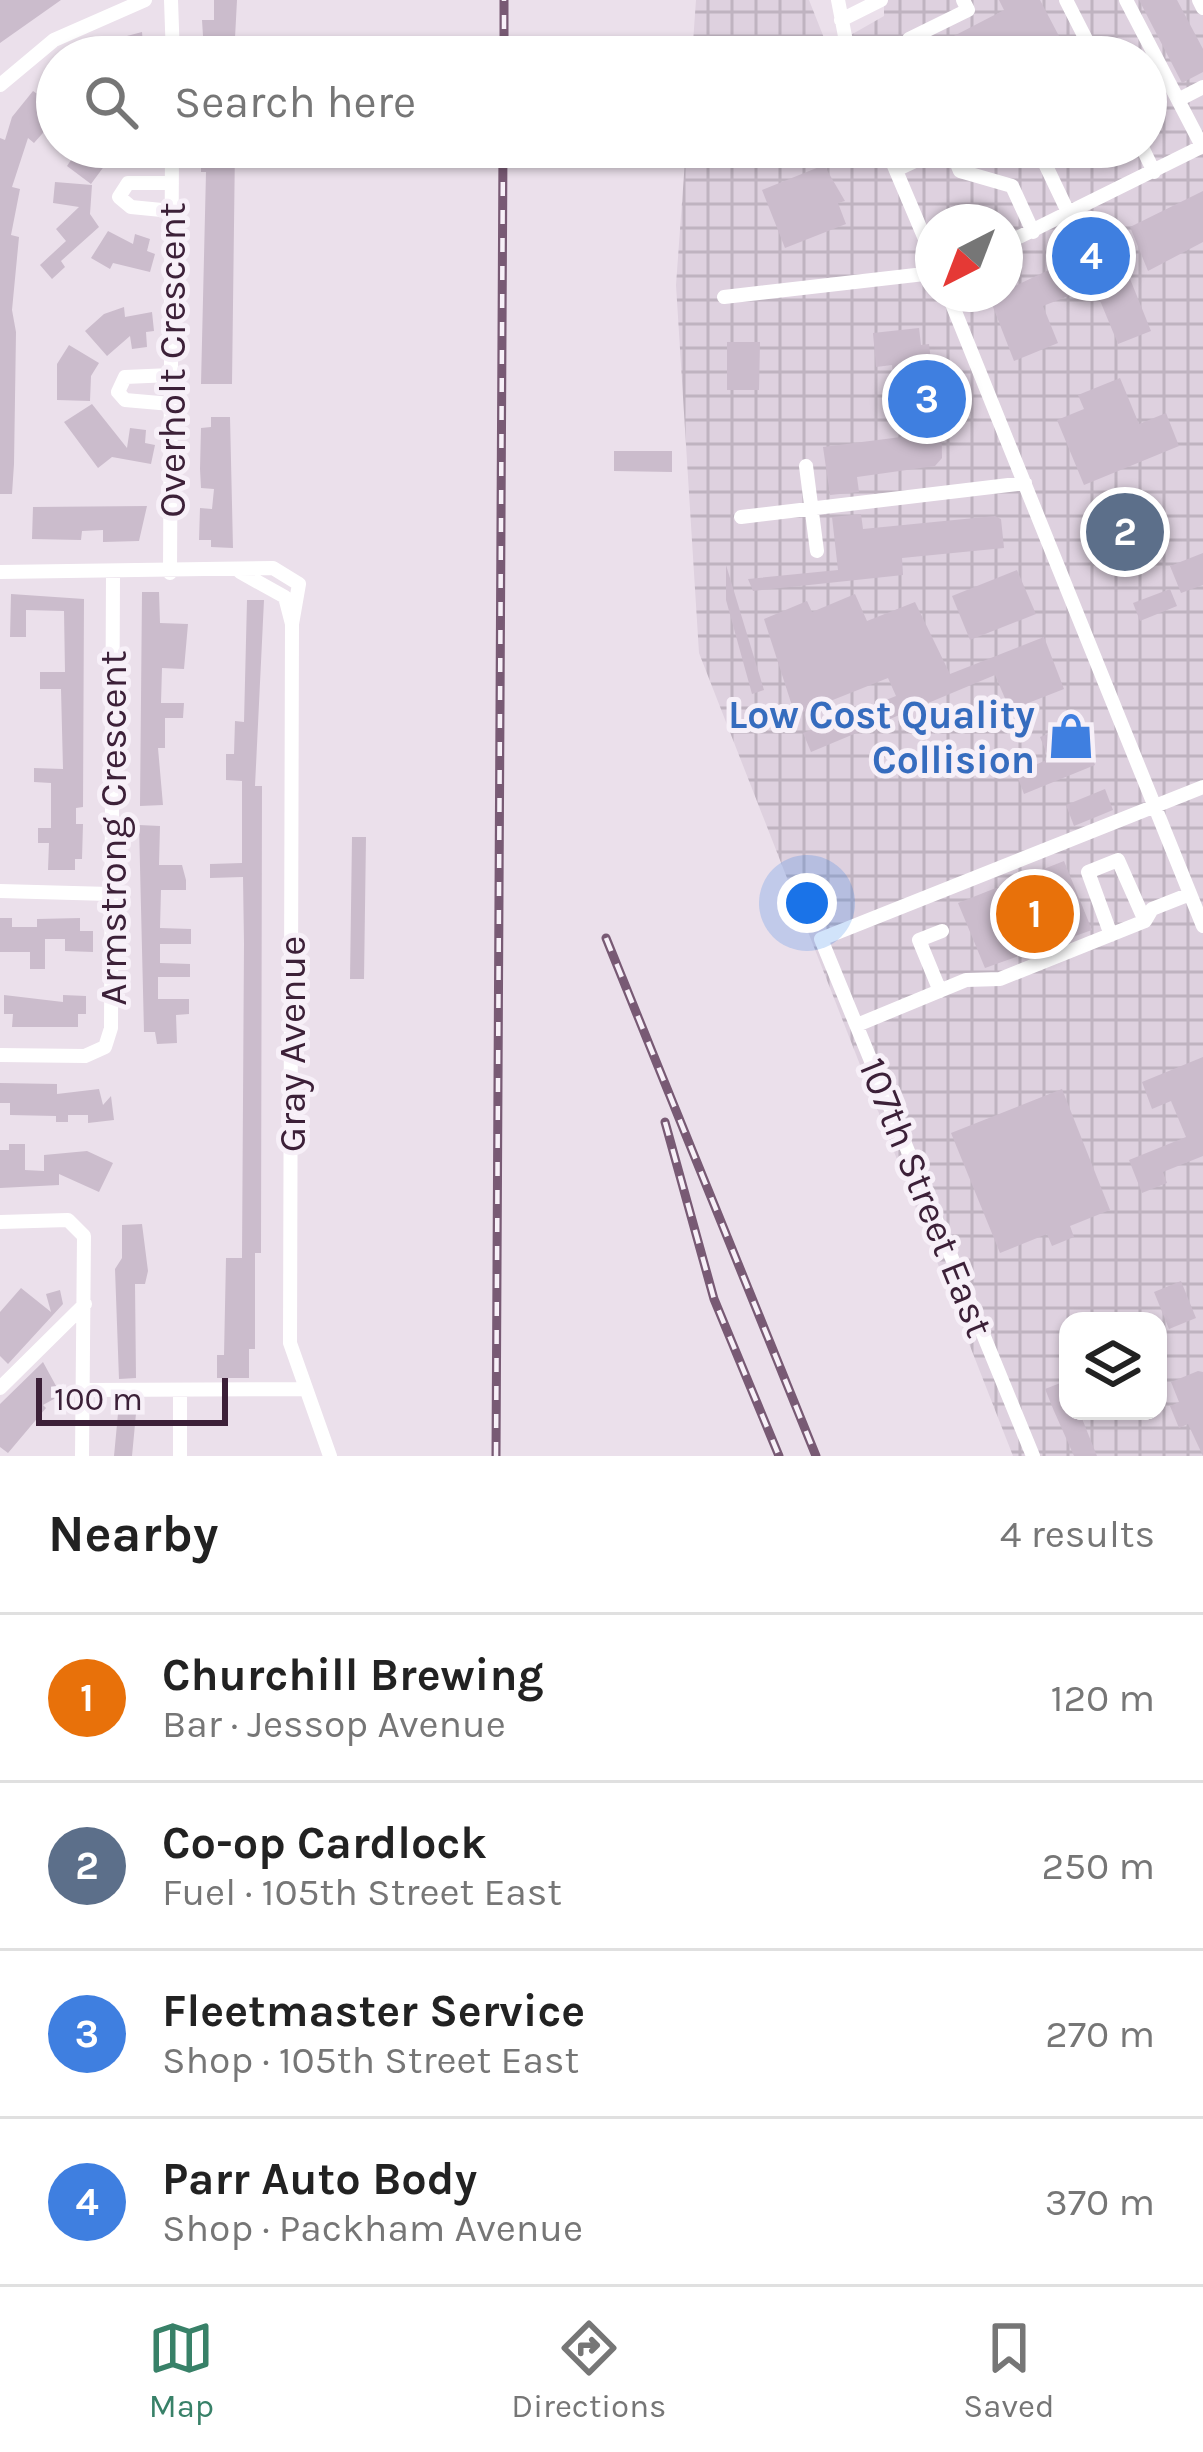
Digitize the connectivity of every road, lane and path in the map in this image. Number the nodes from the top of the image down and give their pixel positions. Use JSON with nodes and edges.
{"nodes":[{"id":1,"x":146,"y":0,"type":"edge"},
{"id":2,"x":171,"y":0,"type":"edge"},
{"id":3,"x":838,"y":0,"type":"edge"},
{"id":4,"x":881,"y":0,"type":"edge"},
{"id":5,"x":963,"y":0,"type":"edge"},
{"id":6,"x":1066,"y":0,"type":"edge"},
{"id":7,"x":1126,"y":0,"type":"edge"},
{"id":8,"x":1199,"y":0,"type":"edge"},
{"id":9,"x":1203,"y":8,"type":"edge"},
{"id":10,"x":841,"y":20,"type":"junction"},
{"id":11,"x":64,"y":36,"type":"edge"},
{"id":12,"x":172,"y":36,"type":"edge"},
{"id":13,"x":844,"y":36,"type":"edge"},
{"id":14,"x":916,"y":36,"type":"edge"},
{"id":15,"x":1084,"y":36,"type":"edge"},
{"id":16,"x":1145,"y":36,"type":"edge"},
{"id":17,"x":36,"y":56,"type":"edge"},
{"id":18,"x":1167,"y":79,"type":"edge"},
{"id":19,"x":0,"y":85,"type":"edge"},
{"id":20,"x":1203,"y":87,"type":"edge"},
{"id":21,"x":1178,"y":100,"type":"junction"},
{"id":22,"x":1203,"y":146,"type":"edge"},
{"id":23,"x":1167,"y":165,"type":"edge"},
{"id":24,"x":172,"y":168,"type":"edge"},
{"id":25,"x":900,"y":168,"type":"edge"},
{"id":26,"x":958,"y":168,"type":"edge"},
{"id":27,"x":1047,"y":168,"type":"edge"},
{"id":28,"x":1152,"y":168,"type":"edge"},
{"id":29,"x":1162,"y":168,"type":"edge"},
{"id":30,"x":896,"y":170,"type":"joint"},
{"id":31,"x":1154,"y":172,"type":"junction"},
{"id":32,"x":172,"y":183,"type":"junction"},
{"id":33,"x":172,"y":211,"type":"junction"},
{"id":34,"x":1069,"y":214,"type":"junction"},
{"id":35,"x":915,"y":215,"type":"edge"},
{"id":36,"x":1033,"y":232,"type":"junction"},
{"id":37,"x":1023,"y":236,"type":"edge"},
{"id":38,"x":915,"y":275,"type":"edge"},
{"id":39,"x":724,"y":297,"type":"dead end"},
{"id":40,"x":955,"y":312,"type":"edge"},
{"id":41,"x":171,"y":375,"type":"junction"},
{"id":42,"x":171,"y":404,"type":"junction"},
{"id":43,"x":806,"y":466,"type":"dead end"},
{"id":44,"x":1025,"y":483,"type":"junction"},
{"id":45,"x":812,"y":509,"type":"junction"},
{"id":46,"x":741,"y":517,"type":"dead end"},
{"id":47,"x":817,"y":551,"type":"dead end"},
{"id":48,"x":0,"y":572,"type":"edge"},
{"id":49,"x":170,"y":573,"type":"junction"},
{"id":50,"x":113,"y":574,"type":"junction"},
{"id":51,"x":1203,"y":787,"type":"edge"},
{"id":52,"x":1155,"y":806,"type":"junction"},
{"id":53,"x":0,"y":891,"type":"edge"},
{"id":54,"x":110,"y":894,"type":"junction"},
{"id":55,"x":1190,"y":894,"type":"junction"},
{"id":56,"x":1145,"y":921,"type":"junction"},
{"id":57,"x":1203,"y":926,"type":"edge"},
{"id":58,"x":942,"y":931,"type":"dead end"},
{"id":59,"x":1111,"y":935,"type":"junction"},
{"id":60,"x":940,"y":991,"type":"junction"},
{"id":61,"x":856,"y":1025,"type":"junction"},
{"id":62,"x":0,"y":1055,"type":"edge"},
{"id":63,"x":0,"y":1222,"type":"edge"},
{"id":64,"x":85,"y":1304,"type":"junction"},
{"id":65,"x":0,"y":1388,"type":"edge"},
{"id":66,"x":302,"y":1388,"type":"junction"},
{"id":67,"x":84,"y":1390,"type":"junction"},
{"id":68,"x":179,"y":1390,"type":"junction"},
{"id":69,"x":82,"y":1456,"type":"edge"},
{"id":70,"x":180,"y":1456,"type":"edge"},
{"id":71,"x":330,"y":1456,"type":"edge"},
{"id":72,"x":1033,"y":1456,"type":"edge"}],
"edges":[{"from":1,"to":11,"type":"street"},
{"from":2,"to":12,"type":"street"},
{"from":3,"to":10,"type":"street"},
{"from":4,"to":10,"type":"street"},
{"from":5,"to":14,"type":"street"},
{"from":6,"to":15,"type":"street"},
{"from":7,"to":16,"type":"street"},
{"from":8,"to":9,"type":"street"},
{"from":10,"to":13,"type":"street"},
{"from":17,"to":19,"type":"street"},
{"from":18,"to":21,"type":"street"},
{"from":20,"to":21,"type":"street"},
{"from":21,"to":22,"type":"street"},
{"from":22,"to":23,"type":"street"},
{"from":24,"to":32,"type":"street","name":"Overholt Crescent"},
{"from":25,"to":30,"type":"street"},
{"from":26,"to":36,"type":"street"},
{"from":27,"to":34,"type":"street"},
{"from":28,"to":31,"type":"street"},
{"from":29,"to":31,"type":"street"},
{"from":30,"to":35,"type":"street"},
{"from":31,"to":34,"type":"street"},
{"from":32,"to":33,"type":"street","name":"Overholt Crescent"},
{"from":32,"to":33,"type":"street"},
{"from":33,"to":41,"type":"street","name":"Overholt Crescent"},
{"from":34,"to":36,"type":"street"},
{"from":36,"to":37,"type":"street"},
{"from":38,"to":39,"type":"street"},
{"from":40,"to":44,"type":"street"},
{"from":41,"to":42,"type":"street","name":"Overholt Crescent"},
{"from":41,"to":42,"type":"street"},
{"from":42,"to":49,"type":"street","name":"Overholt Crescent"},
{"from":43,"to":45,"type":"street"},
{"from":44,"to":45,"type":"street"},
{"from":44,"to":52,"type":"street"},
{"from":45,"to":46,"type":"street"},
{"from":45,"to":47,"type":"street"},
{"from":48,"to":50,"type":"street"},
{"from":49,"to":50,"type":"street"},
{"from":49,"to":66,"type":"street","name":"Gray Avenue"},
{"from":50,"to":54,"type":"street","name":"Armstrong Crescent"},
{"from":51,"to":52,"type":"street"},
{"from":52,"to":55,"type":"street"},
{"from":52,"to":61,"type":"street","name":"107th Street East"},
{"from":53,"to":54,"type":"street"},
{"from":54,"to":62,"type":"street","name":"Armstrong Crescent"},
{"from":55,"to":56,"type":"street"},
{"from":55,"to":57,"type":"street"},
{"from":56,"to":59,"type":"street"},
{"from":56,"to":59,"type":"street"},
{"from":58,"to":60,"type":"street"},
{"from":59,"to":60,"type":"street"},
{"from":60,"to":61,"type":"street"},
{"from":61,"to":72,"type":"street","name":"107th Street East"},
{"from":63,"to":64,"type":"street"},
{"from":64,"to":65,"type":"street"},
{"from":64,"to":67,"type":"street"},
{"from":66,"to":68,"type":"street"},
{"from":66,"to":71,"type":"street","name":"Gray Avenue"},
{"from":67,"to":68,"type":"street"},
{"from":67,"to":69,"type":"street"},
{"from":68,"to":70,"type":"street"}]}
